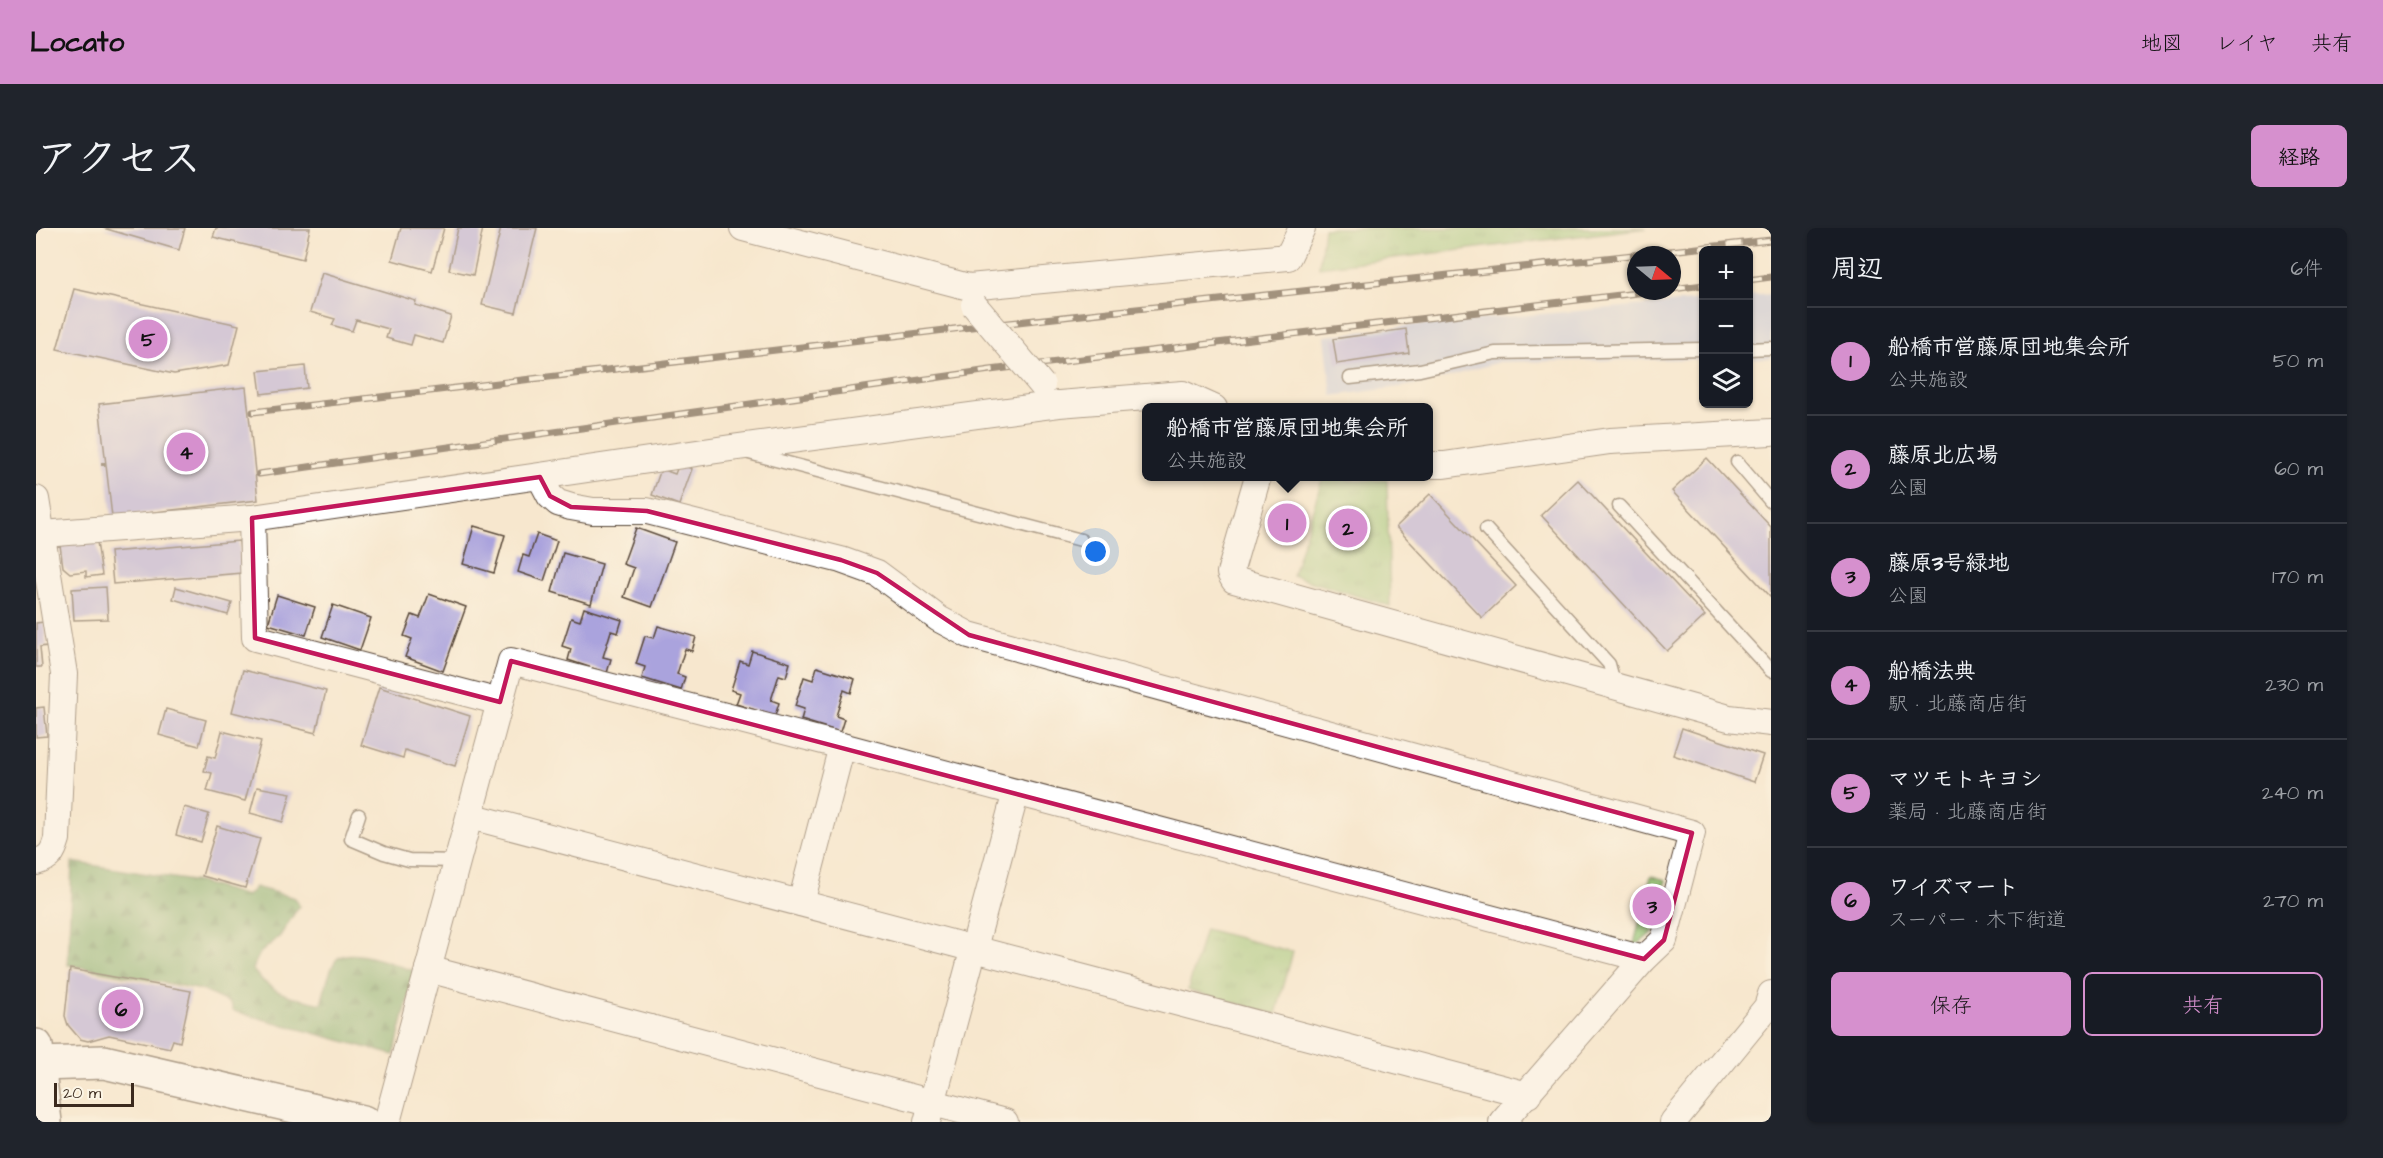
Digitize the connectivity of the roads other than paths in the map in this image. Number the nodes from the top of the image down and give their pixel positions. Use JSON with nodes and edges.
{"nodes":[{"id":1,"x":743,"y":228,"type":"edge"},
{"id":2,"x":1302,"y":228,"type":"edge"},
{"id":3,"x":971,"y":296,"type":"junction"},
{"id":4,"x":1771,"y":348,"type":"edge"},
{"id":5,"x":1699,"y":349,"type":"edge"},
{"id":6,"x":1753,"y":349,"type":"edge"},
{"id":7,"x":1350,"y":378,"type":"dead end"},
{"id":8,"x":1203,"y":403,"type":"edge"},
{"id":9,"x":1059,"y":404,"type":"junction"},
{"id":10,"x":1771,"y":432,"type":"edge"},
{"id":11,"x":731,"y":448,"type":"junction"},
{"id":12,"x":1737,"y":462,"type":"dead end"},
{"id":13,"x":1433,"y":465,"type":"edge"},
{"id":14,"x":540,"y":477,"type":"junction"},
{"id":15,"x":1257,"y":481,"type":"edge"},
{"id":16,"x":36,"y":500,"type":"edge"},
{"id":17,"x":1771,"y":502,"type":"edge"},
{"id":18,"x":1618,"y":506,"type":"dead end"},
{"id":19,"x":252,"y":518,"type":"junction"},
{"id":20,"x":1486,"y":529,"type":"dead end"},
{"id":21,"x":43,"y":534,"type":"junction"},
{"id":22,"x":1081,"y":540,"type":"dead end"},
{"id":23,"x":1771,"y":671,"type":"edge"},
{"id":24,"x":1615,"y":686,"type":"junction"},
{"id":25,"x":501,"y":702,"type":"junction"},
{"id":26,"x":1771,"y":723,"type":"edge"},
{"id":27,"x":842,"y":746,"type":"junction"},
{"id":28,"x":1016,"y":792,"type":"junction"},
{"id":29,"x":359,"y":816,"type":"dead end"},
{"id":30,"x":470,"y":816,"type":"junction"},
{"id":31,"x":458,"y":861,"type":"junction"},
{"id":32,"x":36,"y":862,"type":"edge"},
{"id":33,"x":801,"y":903,"type":"junction"},
{"id":34,"x":973,"y":949,"type":"junction"},
{"id":35,"x":1644,"y":959,"type":"junction"},
{"id":36,"x":428,"y":969,"type":"junction"},
{"id":37,"x":1770,"y":1004,"type":"edge"},
{"id":38,"x":37,"y":1055,"type":"edge"},
{"id":39,"x":1528,"y":1095,"type":"junction"},
{"id":40,"x":929,"y":1112,"type":"edge"},
{"id":41,"x":45,"y":1122,"type":"edge"},
{"id":42,"x":363,"y":1122,"type":"edge"},
{"id":43,"x":387,"y":1122,"type":"edge"},
{"id":44,"x":1005,"y":1122,"type":"edge"},
{"id":45,"x":1502,"y":1122,"type":"edge"},
{"id":46,"x":1673,"y":1122,"type":"edge"}],
"edges":[{"from":1,"to":3,"type":"street"},
{"from":2,"to":3,"type":"street"},
{"from":3,"to":9,"type":"street","bridge":true},
{"from":4,"to":6,"type":"lane"},
{"from":5,"to":7,"type":"lane"},
{"from":8,"to":9,"type":"street"},
{"from":9,"to":11,"type":"street"},
{"from":10,"to":13,"type":"street"},
{"from":11,"to":14,"type":"street"},
{"from":11,"to":22,"type":"lane"},
{"from":12,"to":17,"type":"lane"},
{"from":14,"to":19,"type":"street"},
{"from":14,"to":35,"type":"street"},
{"from":15,"to":24,"type":"street"},
{"from":16,"to":21,"type":"street"},
{"from":18,"to":23,"type":"lane"},
{"from":19,"to":21,"type":"street"},
{"from":19,"to":25,"type":"street"},
{"from":20,"to":24,"type":"lane"},
{"from":21,"to":32,"type":"street"},
{"from":24,"to":26,"type":"street"},
{"from":25,"to":27,"type":"street"},
{"from":25,"to":30,"type":"street"},
{"from":27,"to":28,"type":"street"},
{"from":27,"to":33,"type":"street"},
{"from":28,"to":34,"type":"street"},
{"from":28,"to":35,"type":"street"},
{"from":29,"to":31,"type":"lane"},
{"from":30,"to":31,"type":"street"},
{"from":30,"to":33,"type":"street"},
{"from":31,"to":36,"type":"street"},
{"from":33,"to":34,"type":"street"},
{"from":34,"to":39,"type":"street"},
{"from":34,"to":40,"type":"street"},
{"from":35,"to":39,"type":"street"},
{"from":36,"to":40,"type":"street"},
{"from":36,"to":43,"type":"street"},
{"from":37,"to":46,"type":"street"},
{"from":38,"to":41,"type":"street"},
{"from":38,"to":42,"type":"street"},
{"from":39,"to":45,"type":"street"},
{"from":40,"to":44,"type":"street"}]}
